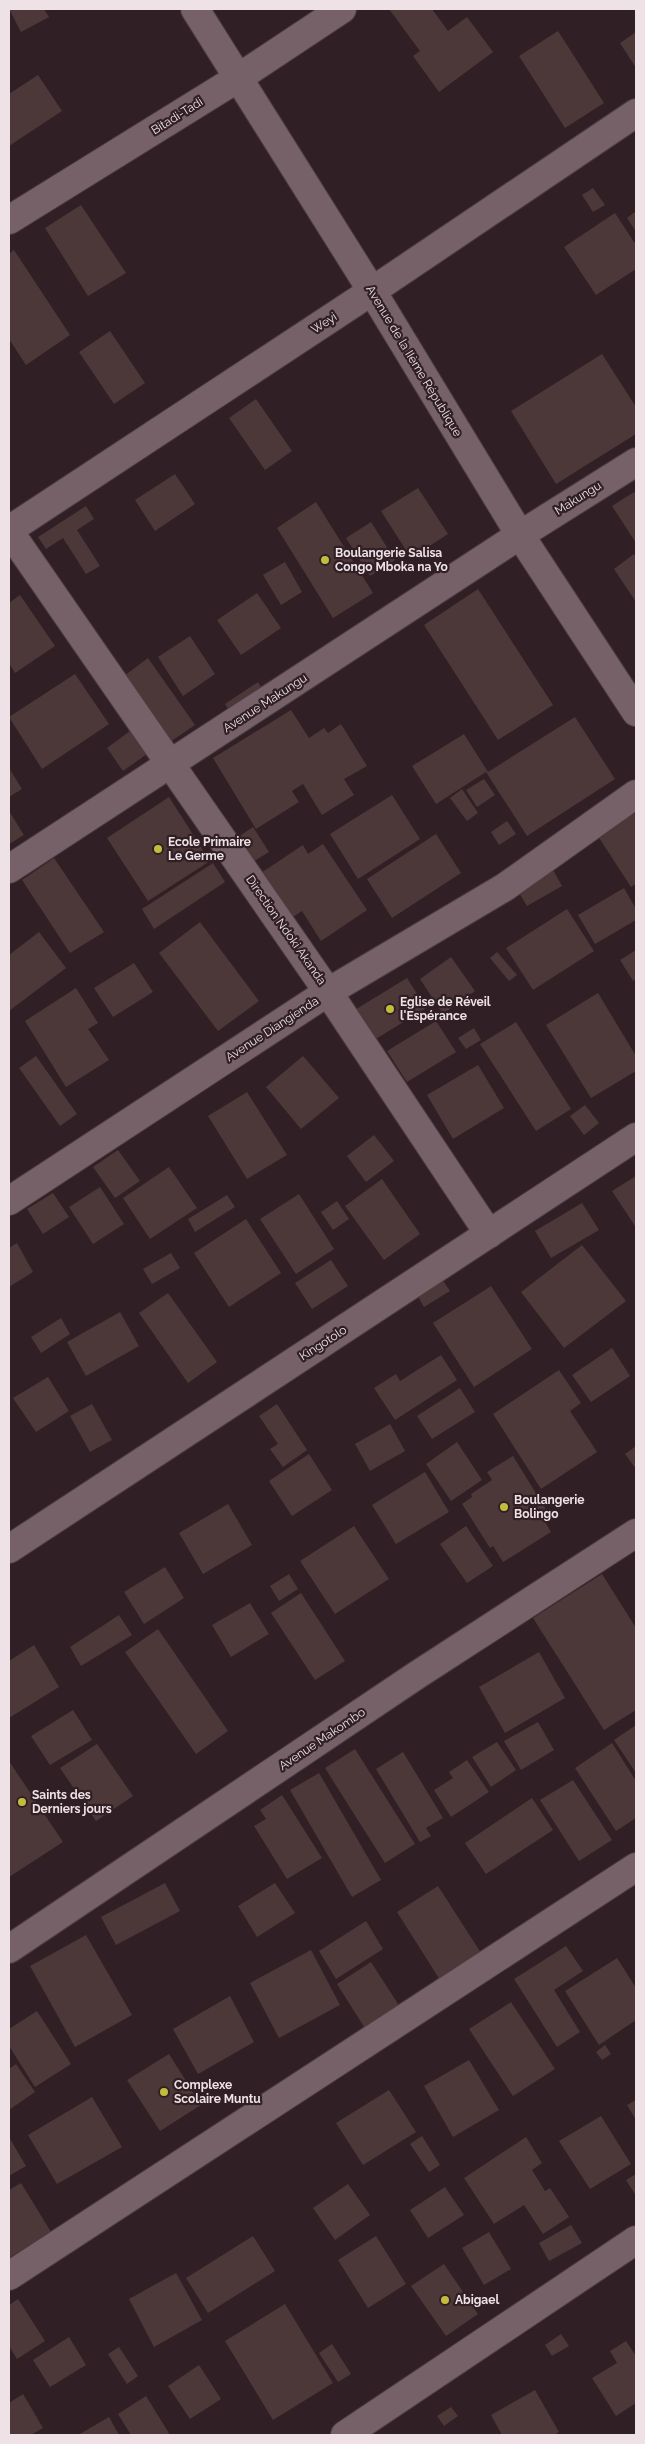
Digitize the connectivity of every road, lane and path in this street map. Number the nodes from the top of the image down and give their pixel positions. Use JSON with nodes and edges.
{"nodes":[{"id":1,"x":195,"y":9,"type":"edge"},
{"id":2,"x":342,"y":9,"type":"edge"},
{"id":3,"x":238,"y":78,"type":"junction"},
{"id":4,"x":636,"y":113,"type":"edge"},
{"id":5,"x":9,"y":220,"type":"edge"},
{"id":6,"x":372,"y":291,"type":"junction"},
{"id":7,"x":636,"y":462,"type":"edge"},
{"id":8,"x":9,"y":530,"type":"edge"},
{"id":9,"x":520,"y":535,"type":"junction"},
{"id":10,"x":636,"y":712,"type":"edge"},
{"id":11,"x":172,"y":764,"type":"junction"},
{"id":12,"x":636,"y":794,"type":"edge"},
{"id":13,"x":9,"y":870,"type":"edge"},
{"id":14,"x":328,"y":992,"type":"junction"},
{"id":15,"x":636,"y":1137,"type":"edge"},
{"id":16,"x":9,"y":1201,"type":"edge"},
{"id":17,"x":489,"y":1234,"type":"junction"},
{"id":18,"x":636,"y":1533,"type":"edge"},
{"id":19,"x":9,"y":1549,"type":"edge"},
{"id":20,"x":636,"y":1867,"type":"edge"},
{"id":21,"x":9,"y":1949,"type":"edge"},
{"id":22,"x":636,"y":2240,"type":"edge"},
{"id":23,"x":9,"y":2276,"type":"edge"},
{"id":24,"x":345,"y":2435,"type":"edge"}],
"edges":[{"from":1,"to":3,"type":"street","name":"Avenue de la IIème République"},
{"from":2,"to":3,"type":"street","name":"Bitadi-Tadi"},
{"from":3,"to":5,"type":"street","name":"Bitadi-Tadi"},
{"from":3,"to":6,"type":"street","name":"Avenue de la IIème République"},
{"from":4,"to":6,"type":"street","name":"Weyi"},
{"from":6,"to":8,"type":"street","name":"Weyi"},
{"from":6,"to":9,"type":"street","name":"Avenue de la IIème République"},
{"from":7,"to":9,"type":"street","name":"Makungu"},
{"from":8,"to":11,"type":"street","name":"Direction Ndoki Akanda"},
{"from":9,"to":10,"type":"street","name":"Avenue de la IIème République"},
{"from":9,"to":11,"type":"street","name":"Avenue Makungu"},
{"from":11,"to":13,"type":"street","name":"Avenue Makungu"},
{"from":11,"to":14,"type":"street","name":"Direction Ndoki Akanda"},
{"from":12,"to":14,"type":"street","name":"Avenue Diangienda"},
{"from":14,"to":16,"type":"street","name":"Avenue Diangienda"},
{"from":14,"to":17,"type":"street","name":"Direction Ndoki Akanda"},
{"from":15,"to":17,"type":"street","name":"Kingotolo"},
{"from":17,"to":19,"type":"street","name":"Kingotolo"},
{"from":18,"to":21,"type":"street","name":"Avenue Makombo"},
{"from":20,"to":23,"type":"street"},
{"from":22,"to":24,"type":"street"}]}
